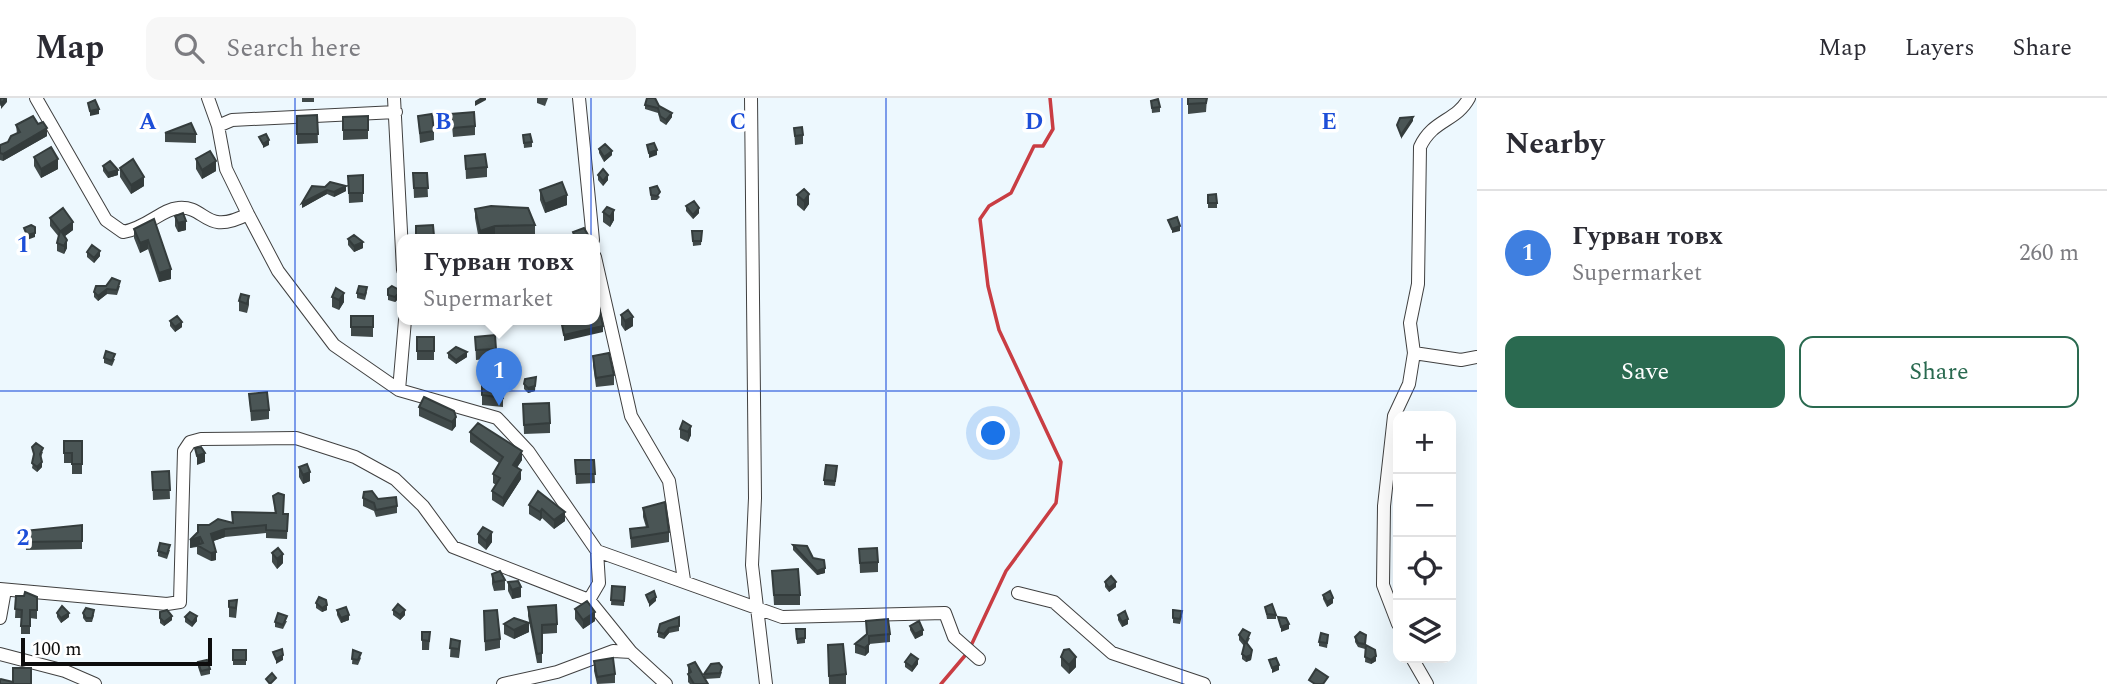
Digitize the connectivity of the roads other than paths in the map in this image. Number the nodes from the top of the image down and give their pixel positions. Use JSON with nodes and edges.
{"nodes":[{"id":1,"x":36,"y":98,"type":"edge"},
{"id":2,"x":208,"y":98,"type":"edge"},
{"id":3,"x":394,"y":98,"type":"edge"},
{"id":4,"x":579,"y":98,"type":"edge"},
{"id":5,"x":751,"y":98,"type":"edge"},
{"id":6,"x":1469,"y":98,"type":"edge"},
{"id":7,"x":396,"y":112,"type":"junction"},
{"id":8,"x":218,"y":126,"type":"junction"},
{"id":9,"x":248,"y":214,"type":"junction"},
{"id":10,"x":401,"y":234,"type":"edge"},
{"id":11,"x":592,"y":234,"type":"edge"},
{"id":12,"x":600,"y":279,"type":"edge"},
{"id":13,"x":405,"y":325,"type":"edge"},
{"id":14,"x":1414,"y":353,"type":"junction"},
{"id":15,"x":1477,"y":357,"type":"edge"},
{"id":16,"x":399,"y":390,"type":"junction"},
{"id":17,"x":597,"y":551,"type":"junction"},
{"id":18,"x":684,"y":580,"type":"junction"},
{"id":19,"x":2,"y":589,"type":"edge"},
{"id":20,"x":1018,"y":593,"type":"dead end"},
{"id":21,"x":589,"y":600,"type":"junction"},
{"id":22,"x":755,"y":605,"type":"junction"},
{"id":23,"x":1393,"y":611,"type":"edge"},
{"id":24,"x":0,"y":618,"type":"edge"},
{"id":25,"x":631,"y":652,"type":"junction"},
{"id":26,"x":0,"y":654,"type":"edge"},
{"id":27,"x":977,"y":657,"type":"dead end"},
{"id":28,"x":1415,"y":663,"type":"edge"},
{"id":29,"x":95,"y":684,"type":"edge"},
{"id":30,"x":503,"y":684,"type":"edge"},
{"id":31,"x":666,"y":684,"type":"edge"},
{"id":32,"x":766,"y":684,"type":"edge"},
{"id":33,"x":1204,"y":684,"type":"edge"},
{"id":34,"x":1427,"y":684,"type":"edge"}],
"edges":[{"from":1,"to":9,"type":"street"},
{"from":2,"to":8,"type":"street"},
{"from":3,"to":7,"type":"street"},
{"from":4,"to":11,"type":"street"},
{"from":5,"to":22,"type":"street"},
{"from":6,"to":14,"type":"street"},
{"from":7,"to":8,"type":"street"},
{"from":7,"to":10,"type":"street"},
{"from":8,"to":9,"type":"street"},
{"from":9,"to":16,"type":"street"},
{"from":12,"to":18,"type":"street"},
{"from":13,"to":16,"type":"street"},
{"from":14,"to":15,"type":"street"},
{"from":14,"to":23,"type":"street"},
{"from":16,"to":17,"type":"street"},
{"from":17,"to":18,"type":"street"},
{"from":17,"to":21,"type":"street"},
{"from":18,"to":22,"type":"street"},
{"from":19,"to":21,"type":"street"},
{"from":19,"to":24,"type":"street"},
{"from":20,"to":33,"type":"street"},
{"from":21,"to":25,"type":"street"},
{"from":22,"to":27,"type":"street"},
{"from":22,"to":32,"type":"street"},
{"from":25,"to":30,"type":"street"},
{"from":25,"to":31,"type":"street"},
{"from":26,"to":29,"type":"street"},
{"from":28,"to":34,"type":"street"}]}
